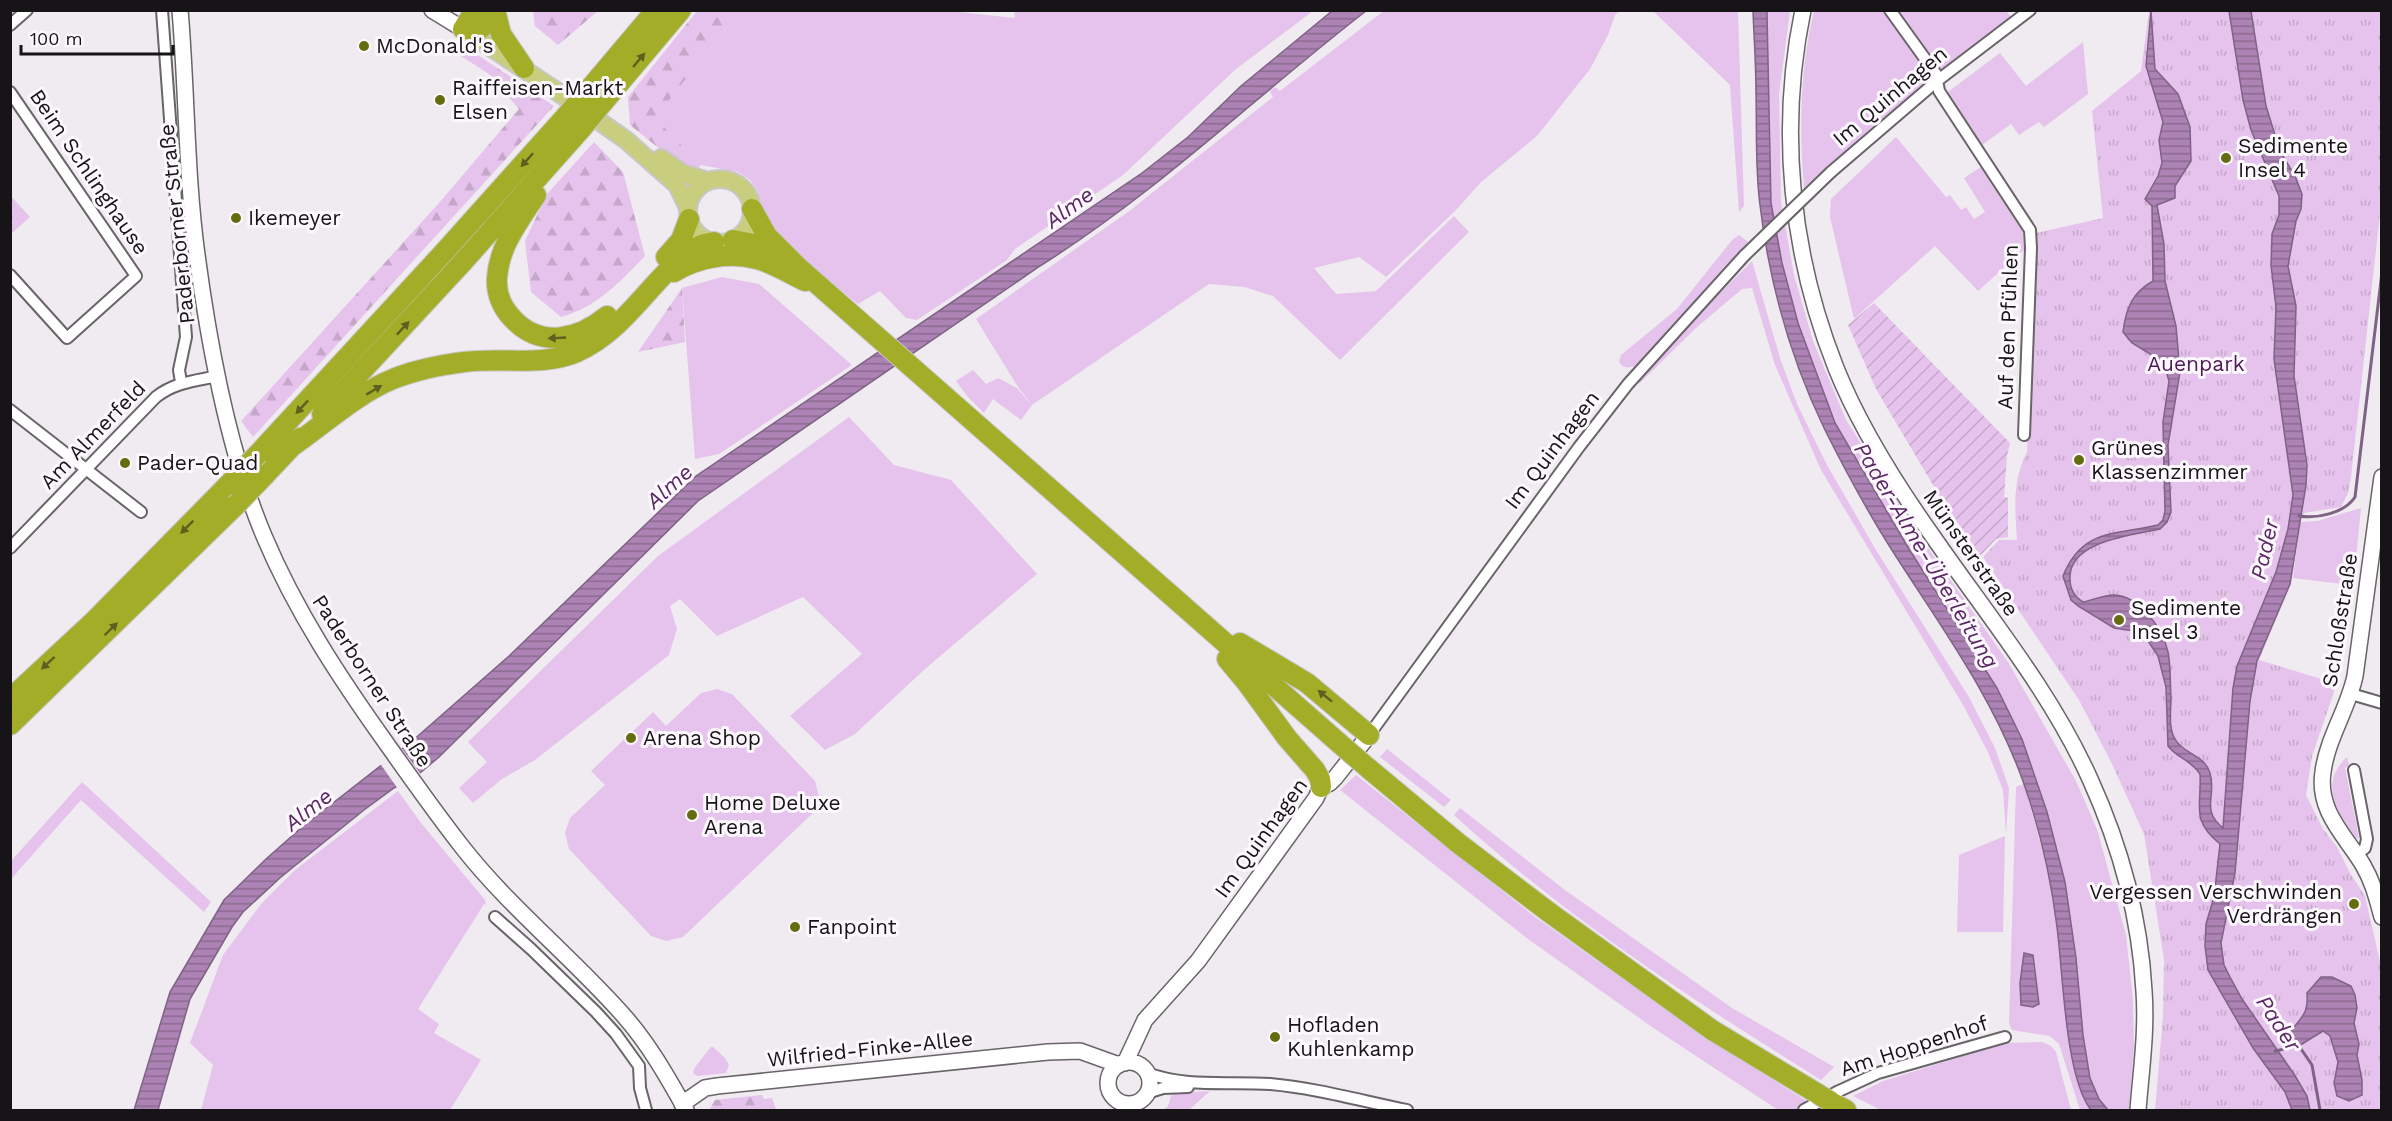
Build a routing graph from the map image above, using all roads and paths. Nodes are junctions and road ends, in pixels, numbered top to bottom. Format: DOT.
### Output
graph roads {
  1 [pos="27,10"];
  2 [pos="162,10"];
  3 [pos="180,10"];
  4 [pos="432,10"];
  5 [pos="475,10"];
  6 [pos="495,10"];
  7 [pos="681,10"];
  8 [pos="1803,10"];
  9 [pos="1890,10"];
  10 [pos="2030,10"];
  11 [pos="652,14"];
  12 [pos="10,25"];
  13 [pos="463,30"];
  14 [pos="524,68"];
  15 [pos="1937,81"];
  16 [pos="10,92"];
  17 [pos="593,99"];
  18 [pos="576,135"];
  19 [pos="626,140"];
  20 [pos="708,181"];
  21 [pos="752,209"];
  22 [pos="688,214"];
  23 [pos="723,242"];
  24 [pos="799,268"];
  25 [pos="10,275"];
  26 [pos="659,281"];
  27 [pos="825,291"];
  28 [pos="218,376"];
  29 [pos="181,382"];
  30 [pos="10,410"];
  31 [pos="2024,435"];
  32 [pos="291,447"];
  33 [pos="86,470"];
  34 [pos="2381,479"];
  35 [pos="141,512"];
  36 [pos="10,548"];
  37 [pos="1180,604"];
  38 [pos="10,699"];
  39 [pos="2367,700"];
  40 [pos="10,725"];
  41 [pos="1369,735"];
  42 [pos="2354,770"];
  43 [pos="1321,787"];
  44 [pos="2356,855"];
  45 [pos="495,917"];
  46 [pos="2382,917"];
  47 [pos="1182,981"];
  48 [pos="2005,1037"];
  49 [pos="1067,1051"];
  50 [pos="1122,1064"];
  51 [pos="1145,1070"];
  52 [pos="1109,1079"];
  53 [pos="1203,1083"];
  54 [pos="1145,1100"];
  55 [pos="1832,1102"];
  56 [pos="1129,1107"];
  57 [pos="682,1108"];
  58 [pos="646,1110"];
  59 [pos="1407,1110"];
  60 [pos="1804,1110"];
  61 [pos="2138,1110"];
  1 -- 12 [label="street"];
  2 -- 29 [label="street, Paderborner Straße"];
  3 -- 28 [label="street, Paderborner Straße"];
  4 -- 13 [label="street"];
  5 -- 13 [label="highway"];
  6 -- 13 [label="highway"];
  6 -- 14 [label="highway"];
  17 -- 7 [label="highway, one-way"];
  8 -- 61 [label="street, Münsterstraße"];
  9 -- 15 [label="street, Auf den Pfühlen"];
  10 -- 15 [label="street, Im Quinhagen"];
  11 -- 17 [label="highway"];
  13 -- 14 [label="main road"];
  14 -- 19 [label="main road"];
  15 -- 31 [label="street, Auf den Pfühlen"];
  15 -- 41 [label="street, Im Quinhagen, bridge"];
  16 -- 25 [label="street, Beim Schlinghause"];
  17 -- 18 [label="highway, bridge"];
  17 -- 38 [label="highway, one-way, bridge"];
  22 -- 18 [label="highway, one-way"];
  32 -- 18 [label="highway, one-way"];
  19 -- 20 [label="main road"];
  19 -- 22 [label="main road"];
  20 -- 21 [label="main road"];
  20 -- 22 [label="main road"];
  21 -- 23 [label="main road"];
  21 -- 24 [label="highway"];
  22 -- 23 [label="main road"];
  23 -- 24 [label="highway"];
  23 -- 26 [label="highway"];
  24 -- 27 [label="highway"];
  26 -- 27 [label="highway"];
  32 -- 26 [label="highway, one-way"];
  27 -- 37 [label="highway"];
  28 -- 29 [label="street, Am Almerfeld"];
  28 -- 57 [label="street, Paderborner Straße"];
  29 -- 33 [label="street, Am Almerfeld"];
  30 -- 33 [label="street"];
  40 -- 32 [label="highway, one-way, bridge"];
  33 -- 35 [label="street"];
  33 -- 36 [label="street, Am Almerfeld"];
  34 -- 39 [label="street, Schloßstraße"];
  41 -- 37 [label="highway, one-way"];
  37 -- 43 [label="highway"];
  37 -- 55 [label="highway, bridge"];
  39 -- 44 [label="street, Schloßstraße"];
  41 -- 43 [label="street, Im Quinhagen"];
  42 -- 44 [label="street"];
  43 -- 47 [label="street, Im Quinhagen"];
  44 -- 46 [label="street, Schloßstraße"];
  45 -- 58 [label="street"];
  47 -- 50 [label="street, Im Quinhagen"];
  47 -- 51 [label="street, Im Quinhagen"];
  48 -- 60 [label="street, Am Hoppenhof"];
  49 -- 50 [label="street, Wilfried-Finke-Allee"];
  49 -- 52 [label="street"];
  49 -- 57 [label="street, Wilfried-Finke-Allee"];
  50 -- 51 [label="street"];
  50 -- 52 [label="street"];
  51 -- 53 [label="street"];
  51 -- 54 [label="street"];
  52 -- 56 [label="street"];
  53 -- 54 [label="street"];
  53 -- 59 [label="street"];
  54 -- 56 [label="street"];
}
